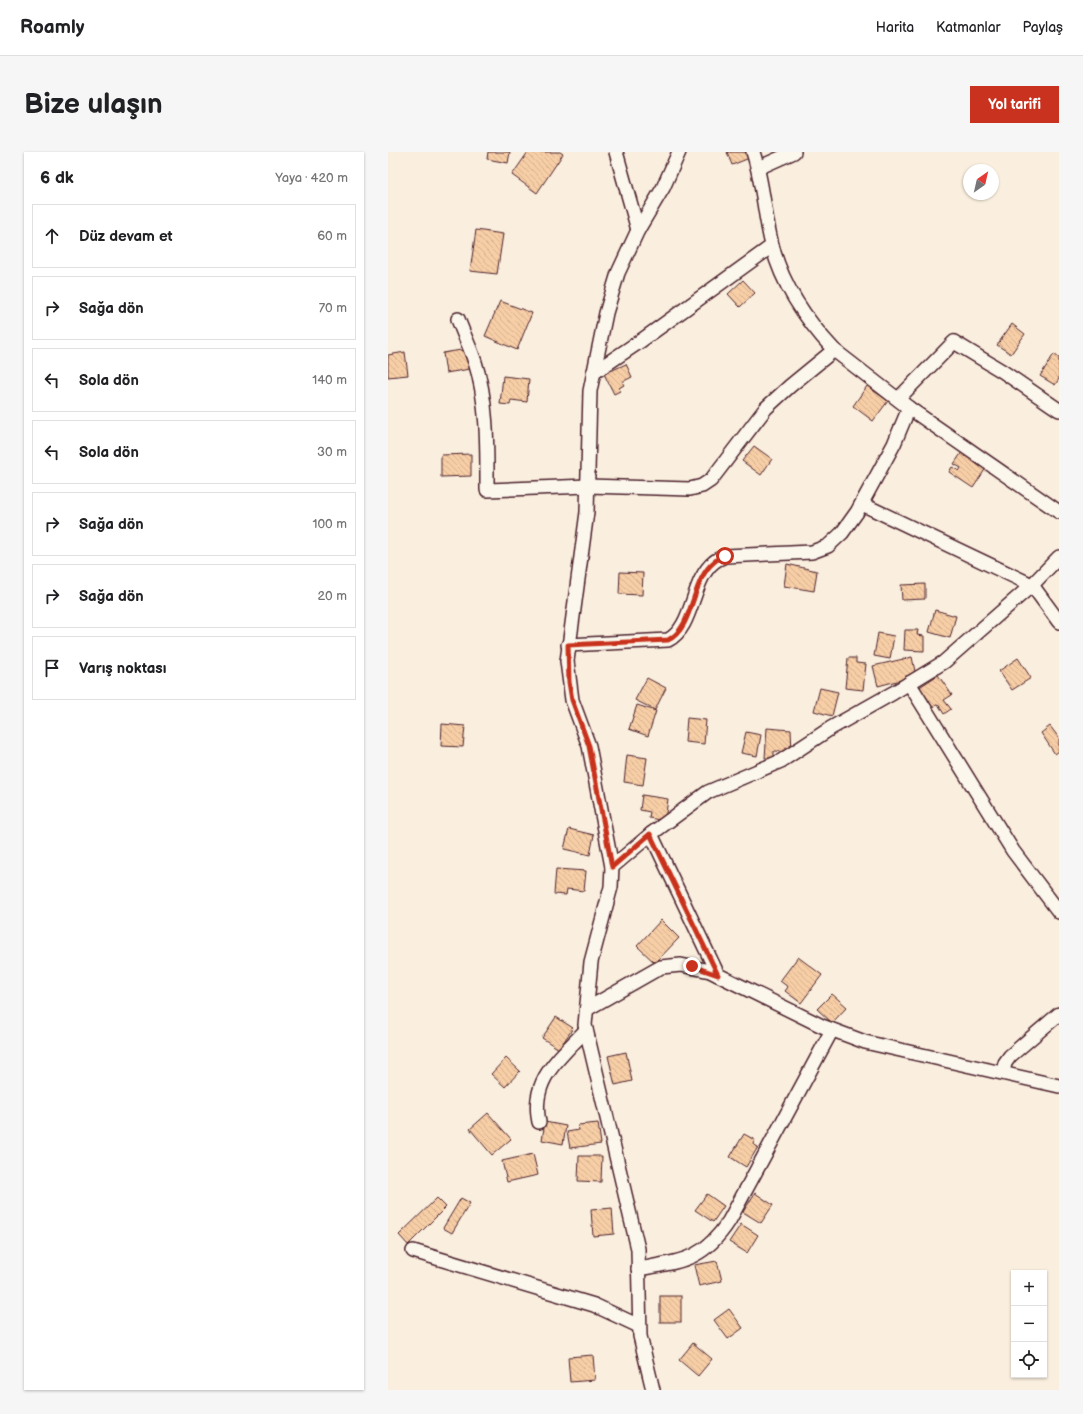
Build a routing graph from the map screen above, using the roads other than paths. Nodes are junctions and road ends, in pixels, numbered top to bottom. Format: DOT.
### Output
graph roads {
  1 [pos="616,152"];
  2 [pos="679,152"];
  3 [pos="753,152"];
  4 [pos="794,152"];
  5 [pos="758,168"];
  6 [pos="638,230"];
  7 [pos="772,246"];
  8 [pos="458,319"];
  9 [pos="834,350"];
  10 [pos="593,373"];
  11 [pos="898,399"];
  12 [pos="909,408"];
  13 [pos="1059,410"];
  14 [pos="588,486"];
  15 [pos="862,504"];
  16 [pos="1059,512"];
  17 [pos="1059,557"];
  18 [pos="1032,586"];
  19 [pos="1059,622"];
  20 [pos="568,645"];
  21 [pos="909,683"];
  22 [pos="650,834"];
  23 [pos="612,867"];
  24 [pos="1059,912"];
  25 [pos="718,975"];
  26 [pos="587,1009"];
  27 [pos="1059,1014"];
  28 [pos="586,1030"];
  29 [pos="832,1030"];
  30 [pos="1002,1072"];
  31 [pos="1059,1086"];
  32 [pos="539,1122"];
  33 [pos="413,1251"];
  34 [pos="638,1269"];
  35 [pos="639,1326"];
  36 [pos="653,1390"];
  1 -- 6 [label="street"];
  2 -- 6 [label="street"];
  3 -- 5 [label="street"];
  4 -- 5 [label="street"];
  5 -- 7 [label="street"];
  6 -- 10 [label="street"];
  7 -- 9 [label="street"];
  7 -- 10 [label="street"];
  8 -- 14 [label="street"];
  9 -- 11 [label="street"];
  9 -- 14 [label="street"];
  10 -- 14 [label="street"];
  11 -- 12 [label="street"];
  11 -- 13 [label="street"];
  12 -- 15 [label="street"];
  12 -- 16 [label="street"];
  14 -- 20 [label="street"];
  15 -- 18 [label="street"];
  15 -- 20 [label="street"];
  17 -- 18 [label="street"];
  18 -- 19 [label="street"];
  18 -- 21 [label="street"];
  20 -- 23 [label="street"];
  21 -- 22 [label="street"];
  21 -- 24 [label="street"];
  22 -- 23 [label="street"];
  22 -- 25 [label="street"];
  23 -- 26 [label="street"];
  25 -- 26 [label="street"];
  25 -- 29 [label="street"];
  26 -- 28 [label="street"];
  27 -- 30 [label="street"];
  28 -- 32 [label="street"];
  28 -- 34 [label="street"];
  29 -- 30 [label="street"];
  29 -- 34 [label="street"];
  30 -- 31 [label="street"];
  33 -- 35 [label="street"];
  34 -- 35 [label="street"];
  35 -- 36 [label="street"];
}
